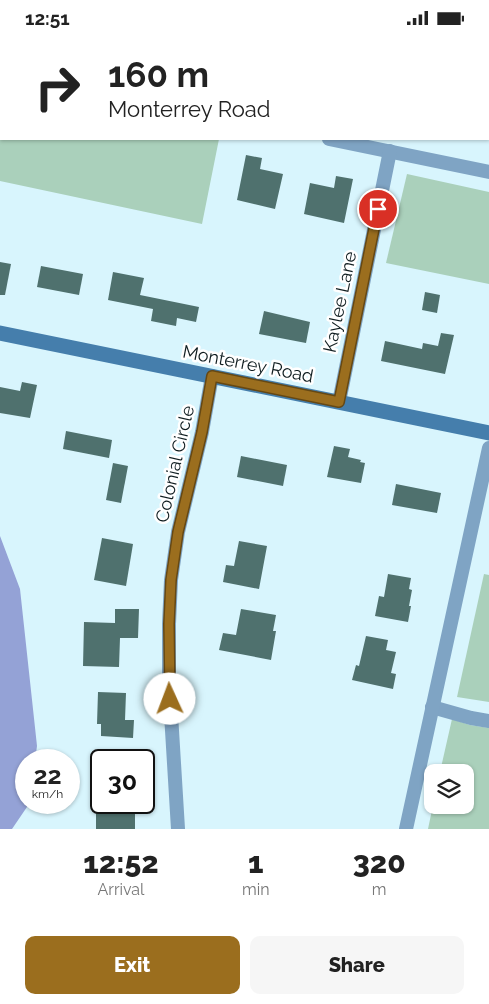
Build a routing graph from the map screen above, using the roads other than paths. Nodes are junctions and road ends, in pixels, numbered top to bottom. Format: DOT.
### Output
graph roads {
  1 [pos="334,140"];
  2 [pos="390,151"];
  3 [pos="489,172"];
  4 [pos="0,333"];
  5 [pos="212,376"];
  6 [pos="339,402"];
  7 [pos="489,433"];
  8 [pos="489,448"];
  9 [pos="432,707"];
  10 [pos="489,721"];
  11 [pos="178,829"];
  12 [pos="406,829"];
  1 -- 2 [label="street"];
  2 -- 3 [label="street"];
  2 -- 6 [label="street, Kaylee Lane"];
  4 -- 5 [label="street, Monterrey Road"];
  5 -- 6 [label="street, Monterrey Road"];
  5 -- 11 [label="street, Colonial Circle"];
  6 -- 7 [label="street, Monterrey Road"];
  8 -- 9 [label="street"];
  9 -- 10 [label="street"];
  9 -- 12 [label="street"];
}
